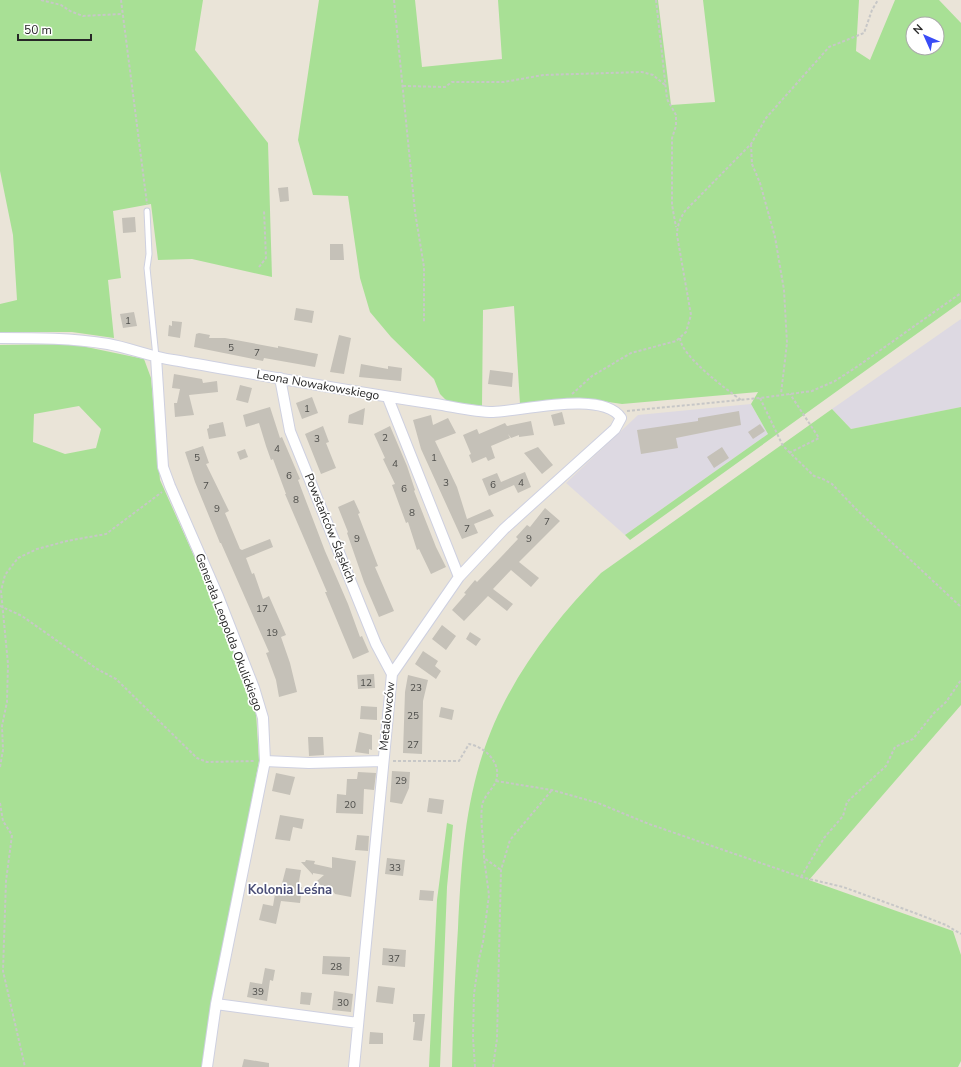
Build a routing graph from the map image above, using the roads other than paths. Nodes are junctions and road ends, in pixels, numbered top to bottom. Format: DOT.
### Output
graph roads {
  1 [pos="147,211"];
  2 [pos="0,338"];
  3 [pos="156,357"];
  4 [pos="280,378"];
  5 [pos="388,398"];
  6 [pos="615,429"];
  7 [pos="459,576"];
  8 [pos="392,674"];
  9 [pos="265,761"];
  10 [pos="382,762"];
  11 [pos="216,1004"];
  12 [pos="358,1023"];
  13 [pos="207,1067"];
  14 [pos="354,1067"];
  1 -- 3 [label="lane"];
  2 -- 3 [label="street, Leona Nowakowskiego"];
  3 -- 4 [label="street, Leona Nowakowskiego"];
  3 -- 9 [label="street, Generała Leopolda Okulickiego"];
  4 -- 5 [label="street, Leona Nowakowskiego"];
  4 -- 8 [label="street, Powstańców Śląskich"];
  5 -- 6 [label="street, Leona Nowakowskiego"];
  5 -- 7 [label="street"];
  6 -- 7 [label="street, Metalowców"];
  7 -- 8 [label="street, Metalowców"];
  8 -- 10 [label="street, Metalowców"];
  9 -- 10 [label="street"];
  9 -- 11 [label="street, Generała Leopolda Okulickiego"];
  10 -- 12 [label="street, Metalowców"];
  11 -- 12 [label="street"];
  11 -- 13 [label="street, Generała Leopolda Okulickiego"];
  12 -- 14 [label="street, Metalowców"];
}
